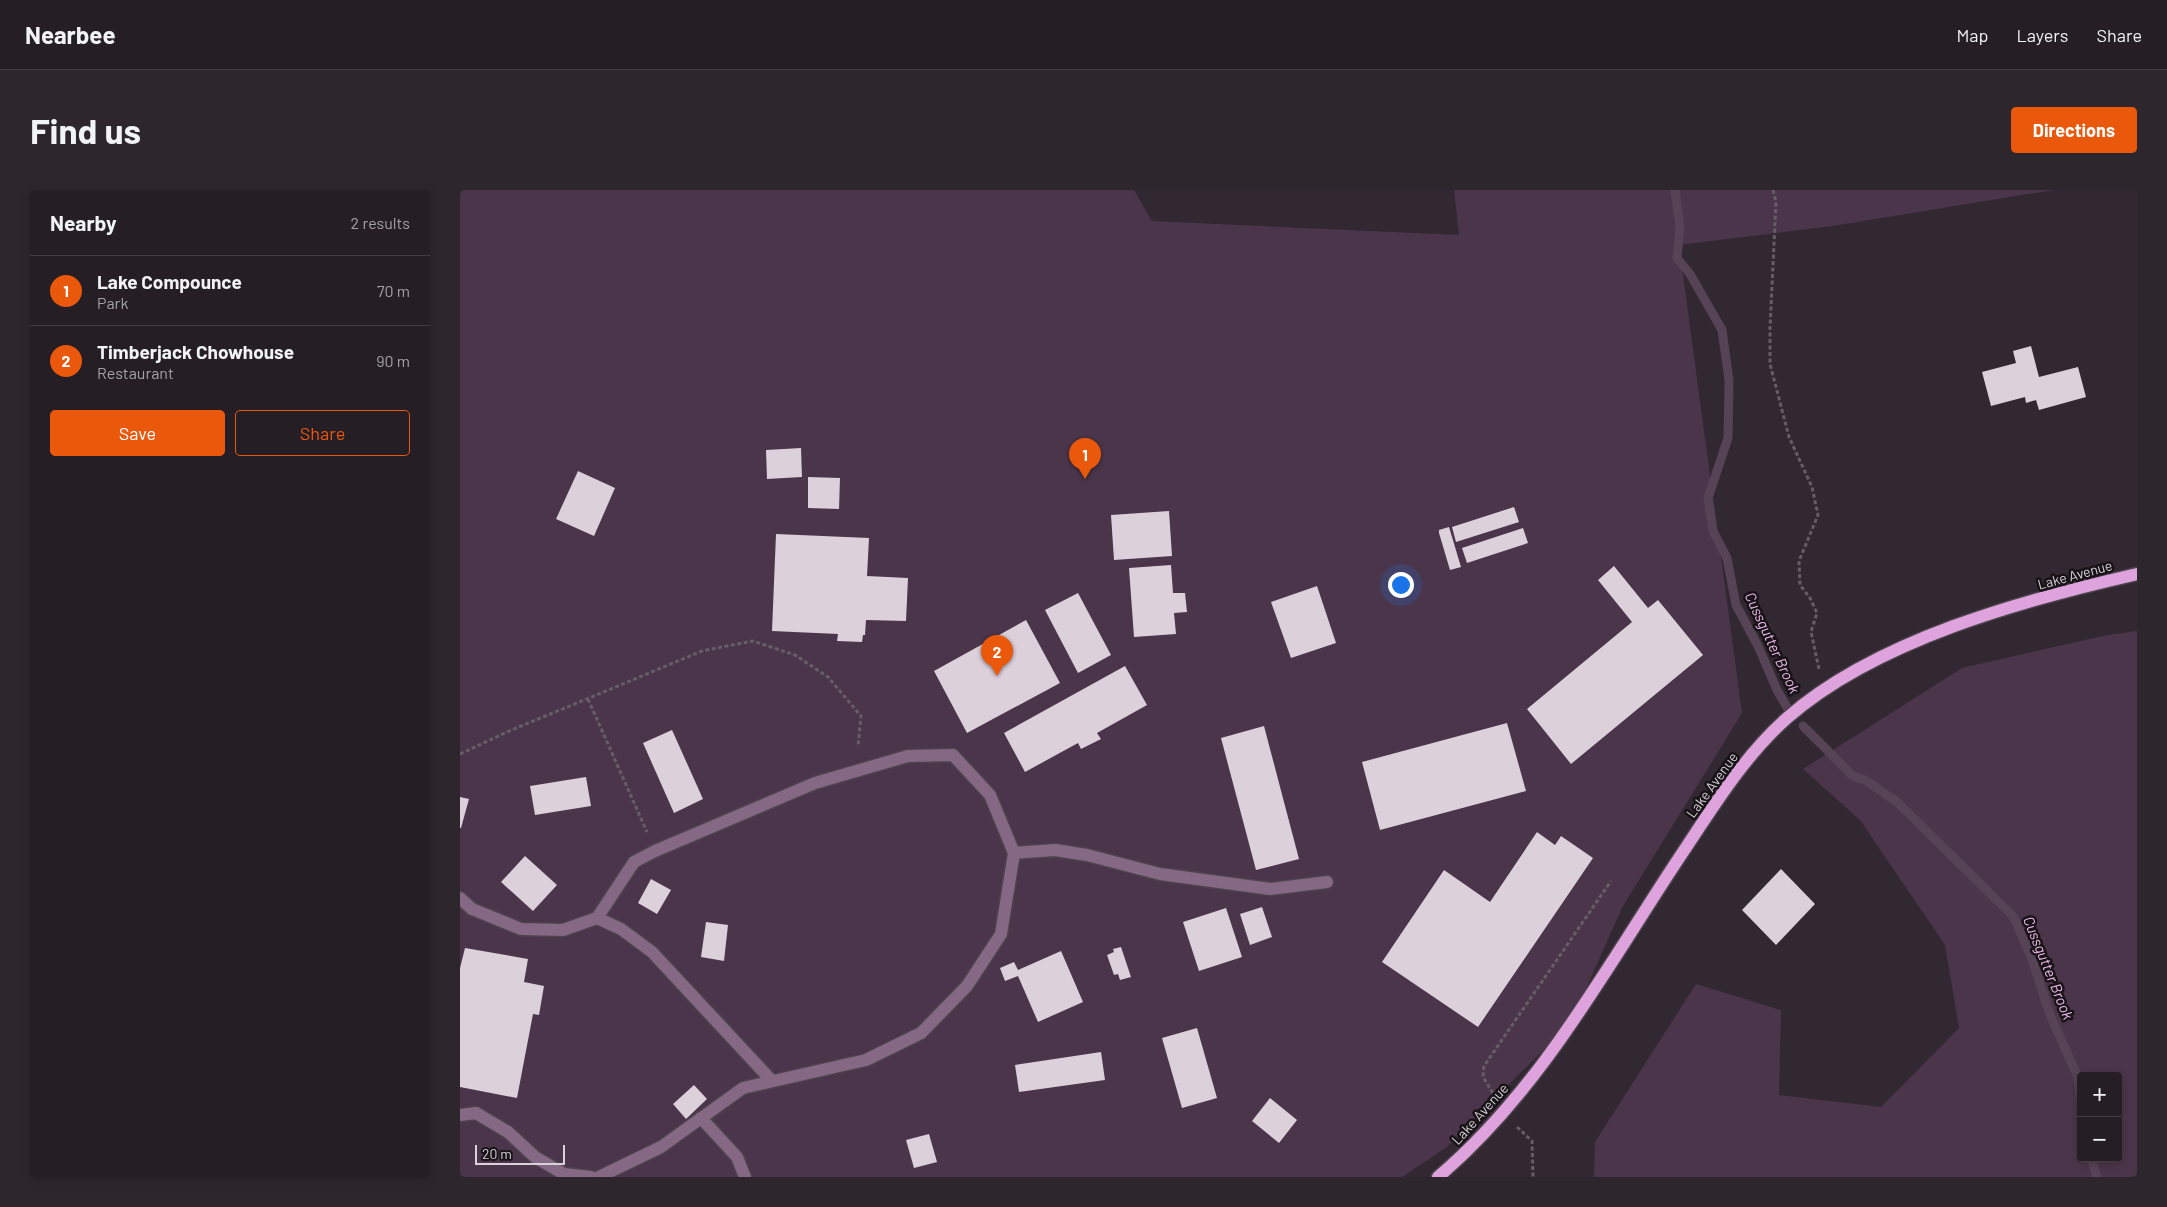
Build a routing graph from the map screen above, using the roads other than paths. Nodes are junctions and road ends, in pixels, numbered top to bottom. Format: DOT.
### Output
graph roads {
  1 [pos="2137,574"];
  2 [pos="1014,853"];
  3 [pos="1327,882"];
  4 [pos="460,898"];
  5 [pos="597,918"];
  6 [pos="772,1081"];
  7 [pos="460,1115"];
  8 [pos="701,1118"];
  9 [pos="591,1177"];
  10 [pos="599,1177"];
  11 [pos="745,1177"];
  12 [pos="1438,1177"];
  1 -- 12 [label="main road, Lake Avenue"];
  2 -- 3 [label="street"];
  2 -- 5 [label="street"];
  2 -- 6 [label="street"];
  4 -- 5 [label="street"];
  5 -- 6 [label="street"];
  6 -- 8 [label="street"];
  7 -- 9 [label="street"];
  8 -- 10 [label="street"];
  8 -- 11 [label="street"];
}
